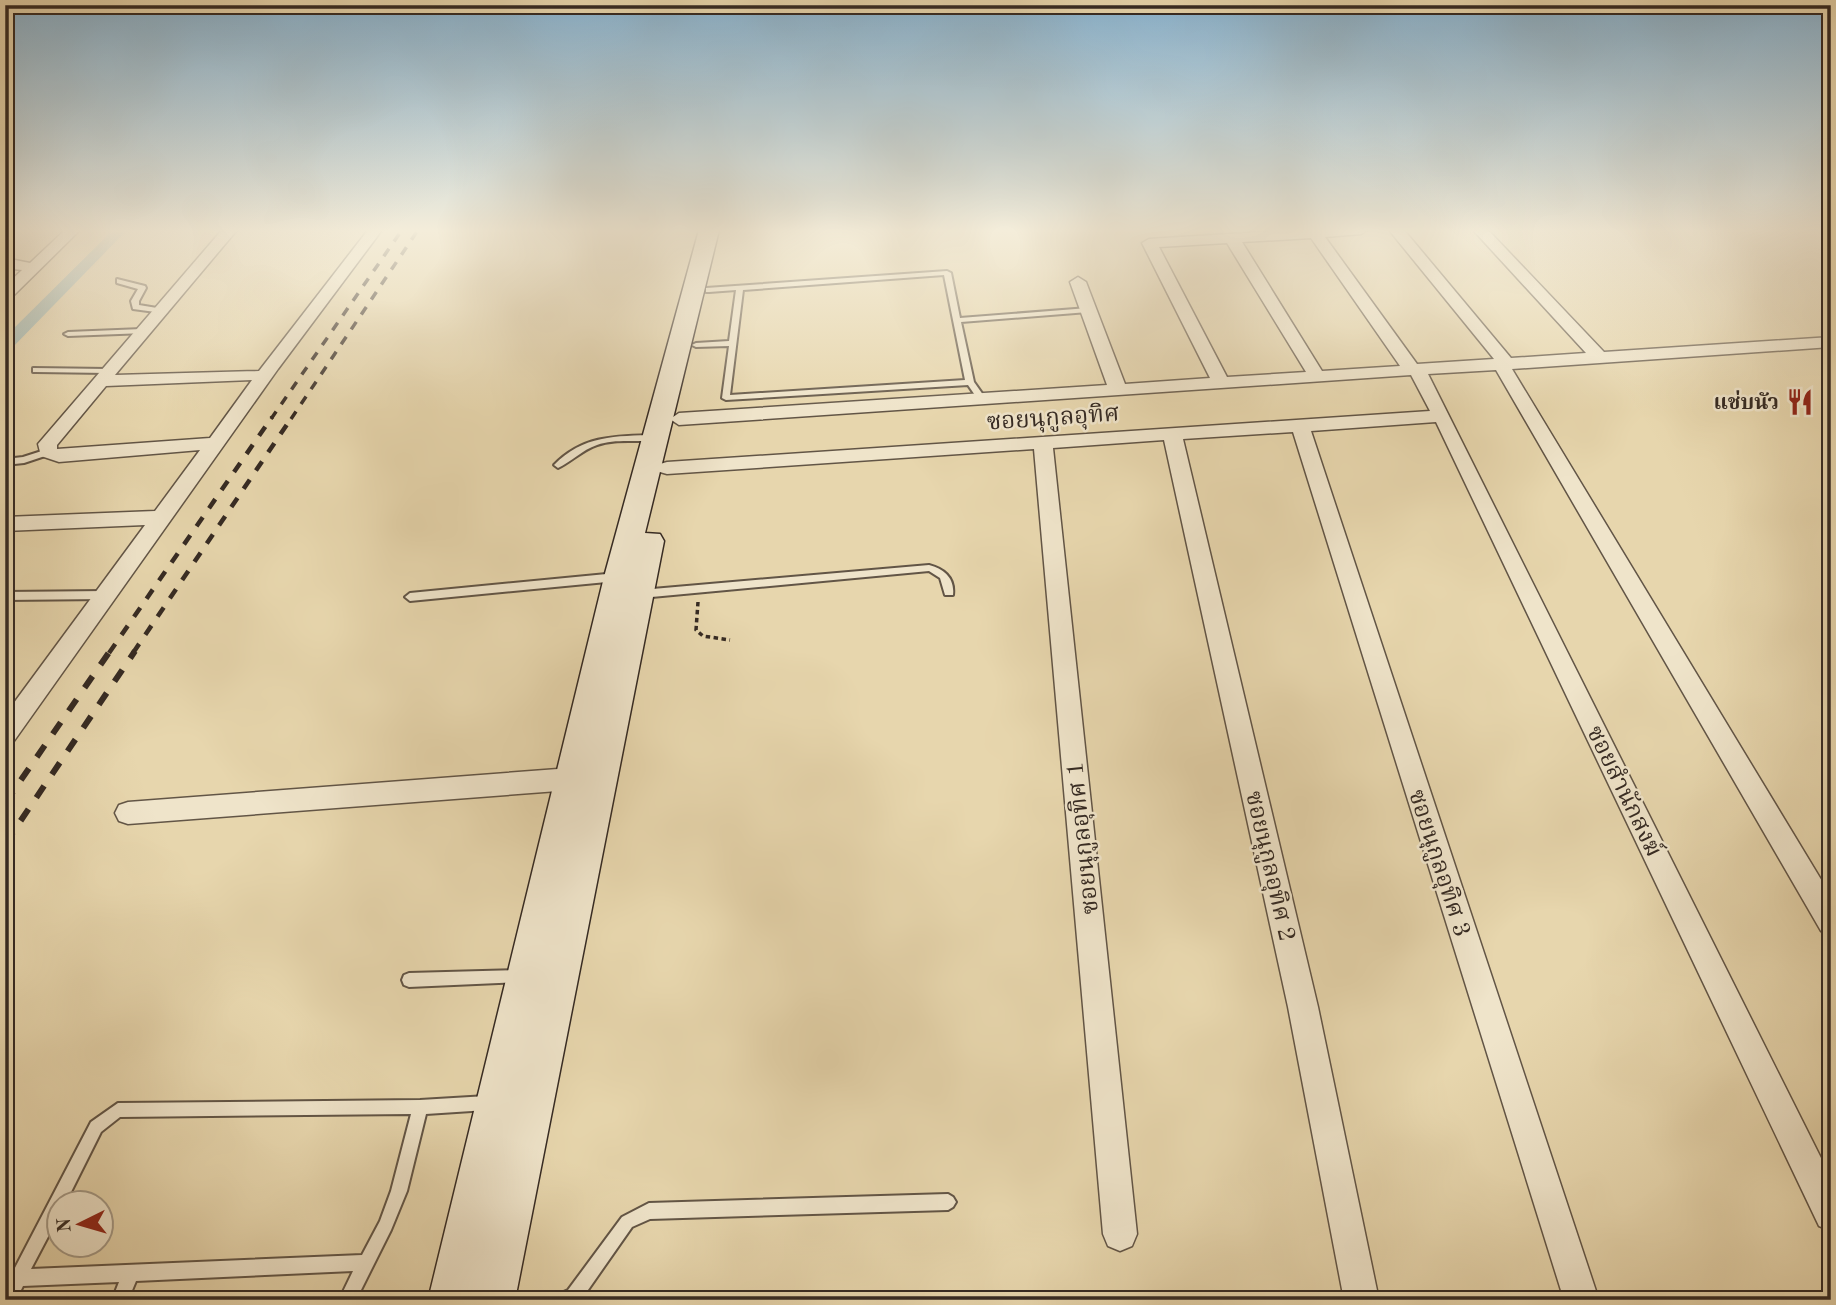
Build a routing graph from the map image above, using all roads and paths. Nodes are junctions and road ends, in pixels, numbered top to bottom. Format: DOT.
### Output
graph roads {
  1 [pos="141,291"];
  2 [pos="177,291"];
  3 [pos="329,291"];
  4 [pos="696,291"];
  5 [pos="723,291"];
  6 [pos="724,291"];
  7 [pos="952,291"];
  8 [pos="1081,291"];
  9 [pos="1174,291"];
  10 [pos="1265,291"];
  11 [pos="1357,291"];
  12 [pos="1445,291"];
  13 [pos="1537,291"];
  14 [pos="1088,310"];
  15 [pos="160,311"];
  16 [pos="959,320"];
  17 [pos="142,331"];
  18 [pos="68,334"];
  19 [pos="1831,342"];
  20 [pos="733,343"];
  21 [pos="696,345"];
  22 [pos="1600,358"];
  23 [pos="1504,364"];
  24 [pos="36,370"];
  25 [pos="1414,370"];
  26 [pos="104,376"];
  27 [pos="1317,376"];
  28 [pos="263,377"];
  29 [pos="970,382"];
  30 [pos="1221,383"];
  31 [pos="1118,390"];
  32 [pos="982,399"];
  33 [pos="792,403"];
  34 [pos="1442,416"];
  35 [pos="1300,425"];
  36 [pos="1172,434"];
  37 [pos="665,436"];
  38 [pos="1043,442"];
  39 [pos="216,443"];
  40 [pos="48,452"];
  41 [pos="5,463"];
  42 [pos="558,465"];
  43 [pos="161,518"];
  44 [pos="5,524"];
  45 [pos="629,586"];
  46 [pos="699,589"];
  47 [pos="949,592"];
  48 [pos="106,595"];
  49 [pos="5,596"];
  50 [pos="410,597"];
  51 [pos="730,640"];
  52 [pos="9,722"];
  53 [pos="571,779"];
  54 [pos="128,813"];
  55 [pos="1831,922"];
  56 [pos="527,976"];
  57 [pos="409,981"];
  58 [pos="512,1089"];
  59 [pos="420,1107"];
  60 [pos="948,1202"];
  61 [pos="1831,1214"];
  62 [pos="1120,1234"];
  63 [pos="365,1263"];
  64 [pos="131,1273"];
  65 [pos="18,1278"];
  66 [pos="7,1300"];
  67 [pos="120,1300"];
  68 [pos="347,1300"];
  69 [pos="452,1300"];
  70 [pos="491,1300"];
  71 [pos="565,1300"];
  72 [pos="1362,1300"];
  73 [pos="1582,1300"];
  1 -- 15 [label="lane"];
  2 -- 15 [label="street"];
  3 -- 28 [label="street"];
  4 -- 37 [label="main road"];
  5 -- 21 [label="main road"];
  6 -- 20 [label="lane"];
  7 -- 16 [label="lane"];
  8 -- 14 [label="street"];
  9 -- 30 [label="street"];
  10 -- 27 [label="street"];
  11 -- 25 [label="street"];
  12 -- 23 [label="street"];
  13 -- 22 [label="street"];
  14 -- 16 [label="lane"];
  14 -- 31 [label="street"];
  15 -- 17 [label="street"];
  16 -- 29 [label="lane"];
  17 -- 18 [label="lane"];
  17 -- 26 [label="street"];
  19 -- 22 [label="street"];
  20 -- 21 [label="lane"];
  20 -- 33 [label="lane"];
  21 -- 37 [label="main road"];
  22 -- 23 [label="street"];
  23 -- 25 [label="street"];
  23 -- 55 [label="street"];
  24 -- 26 [label="lane"];
  25 -- 27 [label="street"];
  25 -- 34 [label="street, ซอยสำนักสงฆ์"];
  26 -- 28 [label="street"];
  26 -- 40 [label="street"];
  27 -- 30 [label="street"];
  28 -- 39 [label="street"];
  29 -- 32 [label="lane"];
  29 -- 33 [label="lane"];
  30 -- 31 [label="street"];
  31 -- 32 [label="street"];
  32 -- 33 [label="street"];
  33 -- 37 [label="street"];
  34 -- 35 [label="street, ซอยนุกูลอุทิศ"];
  34 -- 61 [label="street, ซอยสำนักสงฆ์"];
  35 -- 36 [label="street, ซอยนุกูลอุทิศ"];
  35 -- 73 [label="street, ซอยนุกูลอุทิศ 3"];
  36 -- 38 [label="street, ซอยนุกูลอุทิศ"];
  36 -- 72 [label="street, ซอยนุกูลอุทิศ 2"];
  37 -- 38 [label="street, ซอยนุกูลอุทิศ"];
  37 -- 42 [label="lane"];
  37 -- 45 [label="main road"];
  38 -- 62 [label="street, ซอยนุกูลอุทิศ 1"];
  39 -- 40 [label="street"];
  39 -- 43 [label="street"];
  40 -- 41 [label="lane"];
  43 -- 44 [label="street"];
  43 -- 48 [label="street"];
  45 -- 46 [label="lane"];
  45 -- 50 [label="lane"];
  45 -- 53 [label="main road"];
  45 -- 58 [label="main road"];
  46 -- 47 [label="lane"];
  46 -- 51 [label="path"];
  48 -- 49 [label="lane"];
  48 -- 52 [label="street"];
  53 -- 54 [label="street"];
  53 -- 56 [label="main road"];
  56 -- 57 [label="lane"];
  56 -- 58 [label="main road"];
  58 -- 59 [label="lane"];
  58 -- 69 [label="main road"];
  58 -- 70 [label="main road"];
  59 -- 63 [label="lane"];
  59 -- 65 [label="lane"];
  60 -- 71 [label="lane"];
  63 -- 64 [label="lane"];
  63 -- 68 [label="lane"];
  64 -- 65 [label="lane"];
  64 -- 67 [label="lane"];
  65 -- 66 [label="lane"];
}
